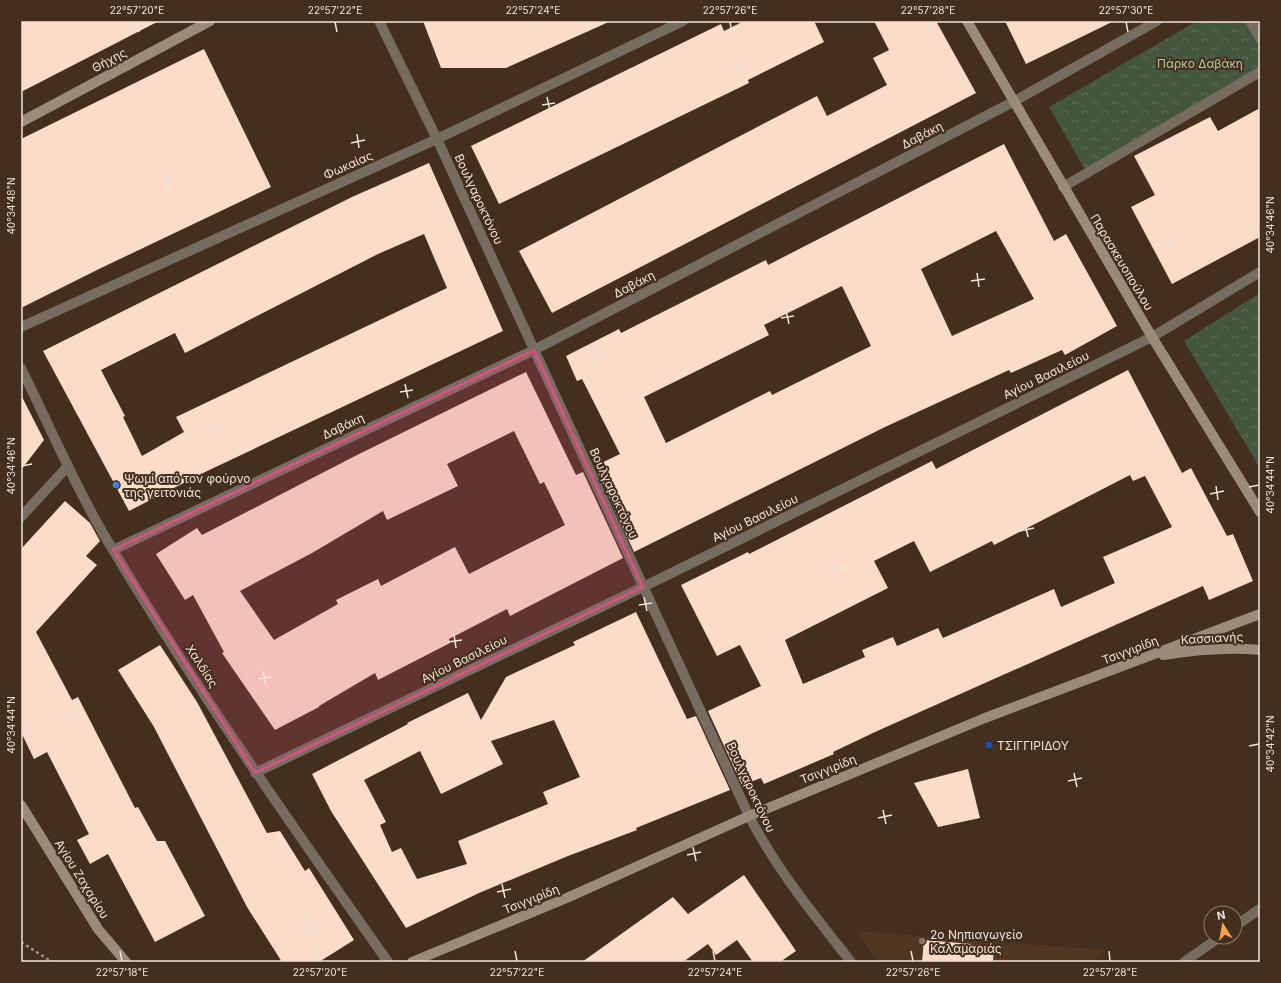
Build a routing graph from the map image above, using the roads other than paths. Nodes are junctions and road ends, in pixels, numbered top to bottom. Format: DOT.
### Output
graph roads {
  1 [pos="210,21"];
  2 [pos="379,21"];
  3 [pos="683,21"];
  4 [pos="967,21"];
  5 [pos="1157,21"];
  6 [pos="1250,21"];
  7 [pos="1260,38"];
  8 [pos="1260,72"];
  9 [pos="1013,102"];
  10 [pos="21,122"];
  11 [pos="437,139"];
  12 [pos="1063,187"];
  13 [pos="1260,272"];
  14 [pos="21,326"];
  15 [pos="1152,337"];
  16 [pos="534,350"];
  17 [pos="21,368"];
  18 [pos="68,466"];
  19 [pos="1260,512"];
  20 [pos="21,517"];
  21 [pos="112,550"];
  22 [pos="643,588"];
  23 [pos="1260,614"];
  24 [pos="1260,650"];
  25 [pos="1141,659"];
  26 [pos="255,773"];
  27 [pos="21,805"];
  28 [pos="749,816"];
  29 [pos="1260,908"];
  30 [pos="1243,920"];
  31 [pos="1208,945"];
  32 [pos="126,962"];
  33 [pos="388,962"];
  34 [pos="412,962"];
  35 [pos="850,962"];
  36 [pos="1184,962"];
  1 -- 10 [label="main road, Θήχης"];
  2 -- 11 [label="street, Βουλγαροκτόνου"];
  3 -- 11 [label="street, Φωκαίας"];
  4 -- 9 [label="main road, Παρασκευοπούλου"];
  5 -- 9 [label="street, Δαβάκη"];
  6 -- 7 [label="street"];
  8 -- 12 [label="street"];
  9 -- 12 [label="main road, Παρασκευοπούλου"];
  9 -- 16 [label="street, Δαβάκη"];
  11 -- 14 [label="street, Φωκαίας"];
  11 -- 16 [label="street, Βουλγαροκτόνου"];
  12 -- 15 [label="main road, Παρασκευοπούλου"];
  13 -- 15 [label="street, Αγίου Βασιλείου"];
  15 -- 19 [label="main road, Παρασκευοπούλου"];
  15 -- 22 [label="street, Αγίου Βασιλείου"];
  16 -- 21 [label="street, Δαβάκη"];
  16 -- 22 [label="street, Βουλγαροκτόνου"];
  17 -- 18 [label="street, Χαλδίας"];
  18 -- 20 [label="street"];
  18 -- 21 [label="street, Χαλδίας"];
  21 -- 26 [label="street, Χαλδίας"];
  22 -- 26 [label="street, Αγίου Βασιλείου"];
  22 -- 28 [label="street, Βουλγαροκτόνου"];
  23 -- 25 [label="main road, Τσιγγιρίδη"];
  24 -- 25 [label="main road, Κασσιανής"];
  25 -- 28 [label="main road, Τσιγγιρίδη"];
  26 -- 33 [label="street, Χαλδίας"];
  27 -- 32 [label="main road, Αγίου Ζαχαρίου"];
  28 -- 34 [label="main road, Τσιγγιρίδη"];
  28 -- 35 [label="street, Βουλγαροκτόνου"];
  29 -- 30 [label="street"];
  31 -- 36 [label="street"];
}
